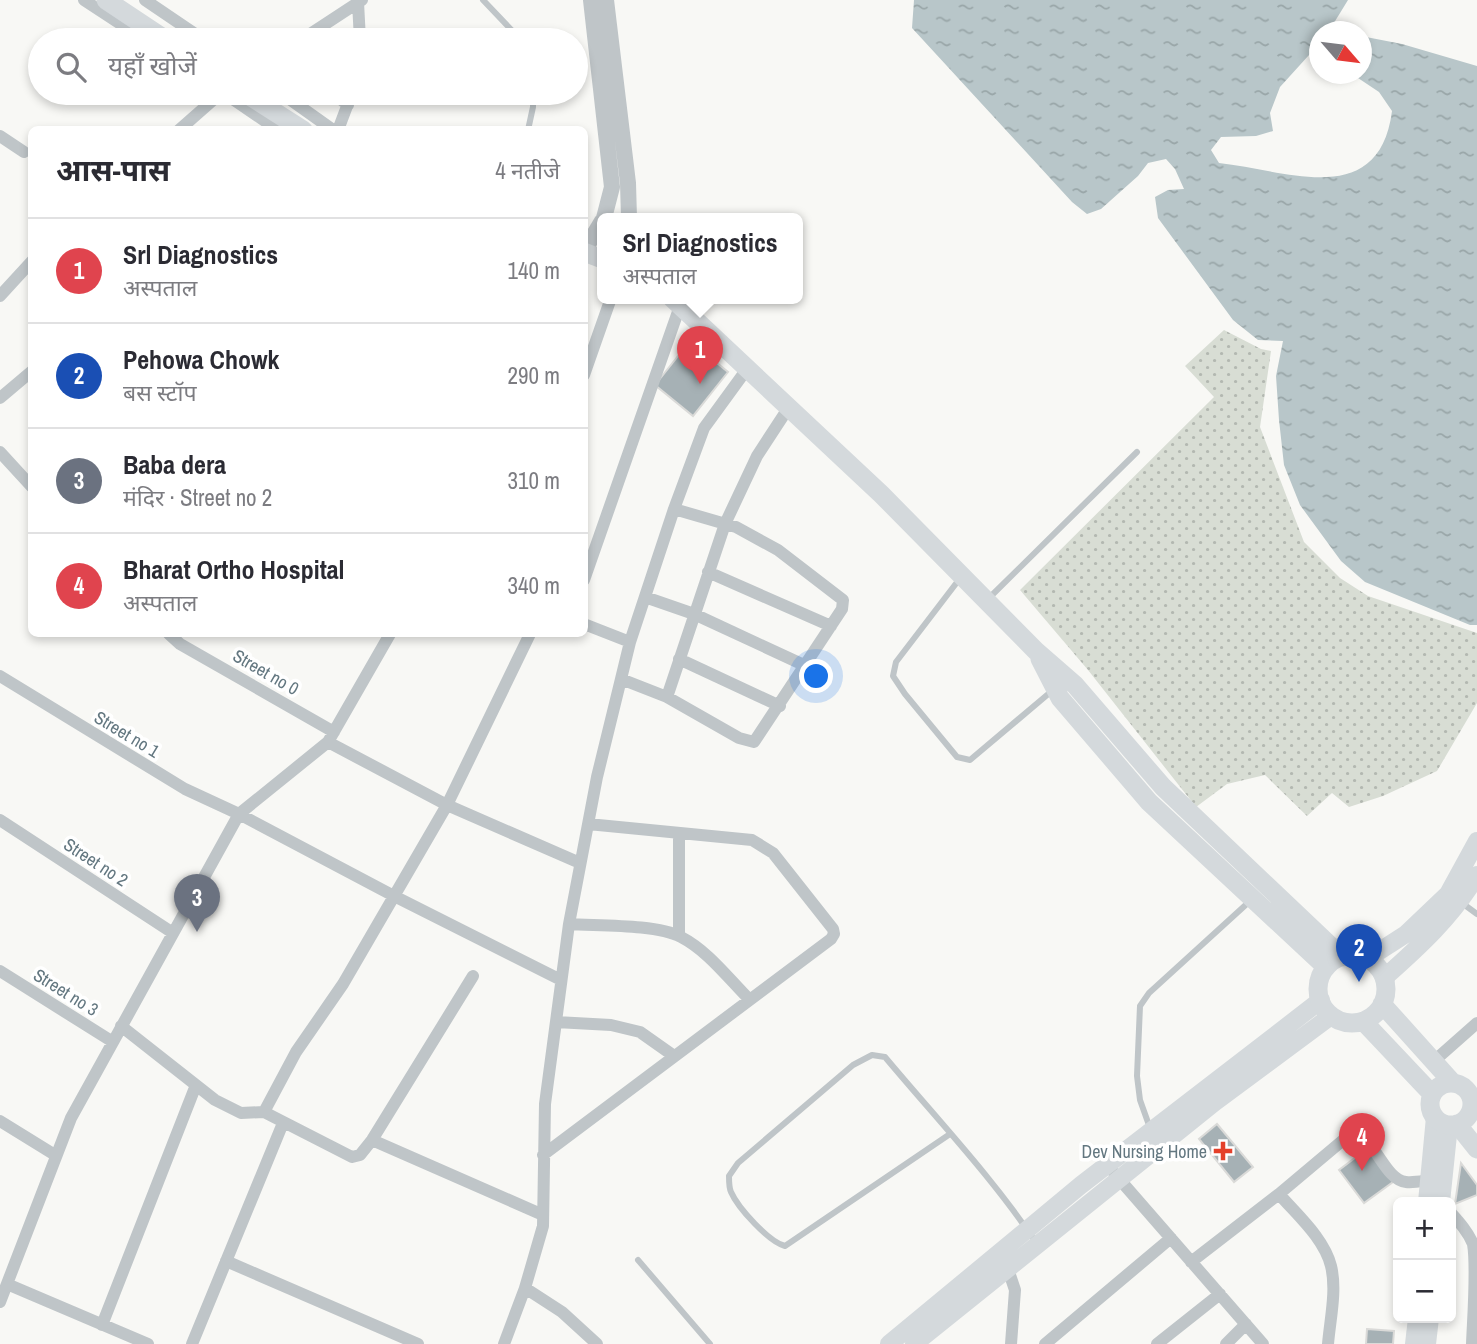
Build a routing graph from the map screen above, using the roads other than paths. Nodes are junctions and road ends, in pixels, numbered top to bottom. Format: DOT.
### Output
graph roads {
  1 [pos="84,0"];
  2 [pos="106,0"];
  3 [pos="145,0"];
  4 [pos="483,0"];
  5 [pos="591,0"];
  6 [pos="606,0"];
  7 [pos="360,1"];
  8 [pos="127,28"];
  9 [pos="148,28"];
  10 [pos="186,28"];
  11 [pos="319,28"];
  12 [pos="360,28"];
  13 [pos="510,28"];
  14 [pos="209,105"];
  15 [pos="241,105"];
  16 [pos="264,105"];
  17 [pos="299,105"];
  18 [pos="347,105"];
  19 [pos="533,105"];
  20 [pos="184,126"];
  21 [pos="272,126"];
  22 [pos="297,126"];
  23 [pos="329,126"];
  24 [pos="337,126"];
  25 [pos="529,126"];
  26 [pos="0,136"];
  27 [pos="24,152"];
  28 [pos="605,213"];
  29 [pos="629,213"];
  30 [pos="597,230"];
  31 [pos="588,245"];
  32 [pos="28,265"];
  33 [pos="0,296"];
  34 [pos="609,304"];
  35 [pos="675,304"];
  36 [pos="678,304"];
  37 [pos="588,364"];
  38 [pos="747,369"];
  39 [pos="28,374"];
  40 [pos="0,398"];
  41 [pos="789,407"];
  42 [pos="0,452"];
  43 [pos="1137,452"];
  44 [pos="28,483"];
  45 [pos="674,509"];
  46 [pos="725,524"];
  47 [pos="588,568"];
  48 [pos="708,572"];
  49 [pos="962,576"];
  50 [pos="645,597"];
  51 [pos="986,600"];
  52 [pos="694,614"];
  53 [pos="588,626"];
  54 [pos="831,626"];
  55 [pos="172,637"];
  56 [pos="388,637"];
  57 [pos="529,637"];
  58 [pos="630,642"];
  59 [pos="1036,651"];
  60 [pos="679,659"];
  61 [pos="806,666"];
  62 [pos="0,676"];
  63 [pos="621,679"];
  64 [pos="1055,689"];
  65 [pos="667,697"];
  66 [pos="780,706"];
  67 [pos="331,737"];
  68 [pos="447,805"];
  69 [pos="239,814"];
  70 [pos="1196,818"];
  71 [pos="0,820"];
  72 [pos="588,824"];
  73 [pos="679,833"];
  74 [pos="1182,833"];
  75 [pos="1477,841"];
  76 [pos="580,863"];
  77 [pos="1477,875"];
  78 [pos="1260,892"];
  79 [pos="394,896"];
  80 [pos="1454,898"];
  81 [pos="1477,914"];
  82 [pos="569,924"];
  83 [pos="173,933"];
  84 [pos="679,936"];
  85 [pos="1367,959"];
  86 [pos="1334,962"];
  87 [pos="0,971"];
  88 [pos="472,976"];
  89 [pos="1384,978"];
  90 [pos="561,980"];
  91 [pos="749,999"];
  92 [pos="1382,1004"];
  93 [pos="1326,1008"];
  94 [pos="556,1021"];
  95 [pos="1363,1021"];
  96 [pos="1477,1023"];
  97 [pos="121,1026"];
  98 [pos="113,1042"];
  99 [pos="674,1056"];
  100 [pos="1434,1061"];
  101 [pos="1453,1083"];
  102 [pos="196,1085"];
  103 [pos="1432,1094"];
  104 [pos="1475,1108"];
  105 [pos="264,1112"];
  106 [pos="0,1121"];
  107 [pos="1447,1122"];
  108 [pos="283,1123"];
  109 [pos="1151,1131"];
  110 [pos="950,1134"];
  111 [pos="372,1140"];
  112 [pos="1477,1149"];
  113 [pos="543,1154"];
  114 [pos="55,1155"];
  115 [pos="1107,1165"];
  116 [pos="1119,1179"];
  117 [pos="1429,1180"];
  118 [pos="1279,1194"];
  119 [pos="1427,1197"];
  120 [pos="1441,1197"];
  121 [pos="542,1215"];
  122 [pos="1456,1219"];
  123 [pos="1027,1229"];
  124 [pos="1171,1238"];
  125 [pos="1038,1245"];
  126 [pos="226,1261"];
  127 [pos="638,1261"];
  128 [pos="1191,1262"];
  129 [pos="1008,1269"];
  130 [pos="5,1276"];
  131 [pos="525,1288"];
  132 [pos="1220,1294"];
  133 [pos="0,1302"];
  134 [pos="1475,1309"];
  135 [pos="1416,1323"];
  136 [pos="1429,1323"];
  137 [pos="1246,1324"];
  138 [pos="102,1325"];
  139 [pos="148,1344"];
  140 [pos="192,1344"];
  141 [pos="418,1344"];
  142 [pos="504,1344"];
  143 [pos="597,1344"];
  144 [pos="710,1344"];
  145 [pos="889,1344"];
  146 [pos="914,1344"];
  147 [pos="1011,1344"];
  148 [pos="1045,1344"];
  149 [pos="1157,1344"];
  150 [pos="1226,1344"];
  151 [pos="1263,1344"];
  152 [pos="1328,1344"];
  153 [pos="1414,1344"];
  154 [pos="1427,1344"];
  155 [pos="1472,1344"];
  1 -- 8 [label="street"];
  2 -- 9 [label="main road"];
  3 -- 10 [label="street"];
  4 -- 13 [label="lane"];
  5 -- 28 [label="street"];
  6 -- 29 [label="street"];
  7 -- 11 [label="street"];
  7 -- 12 [label="street"];
  14 -- 20 [label="street"];
  15 -- 21 [label="street"];
  16 -- 22 [label="main road"];
  17 -- 23 [label="street"];
  18 -- 24 [label="street"];
  19 -- 25 [label="lane"];
  26 -- 27 [label="street"];
  30 -- 31 [label="street"];
  32 -- 33 [label="street"];
  34 -- 37 [label="street"];
  35 -- 47 [label="street"];
  36 -- 38 [label="main road"];
  38 -- 41 [label="main road"];
  38 -- 45 [label="street"];
  39 -- 40 [label="street"];
  41 -- 46 [label="street"];
  41 -- 49 [label="main road"];
  42 -- 44 [label="street"];
  43 -- 51 [label="lane"];
  45 -- 46 [label="street"];
  45 -- 50 [label="street"];
  46 -- 48 [label="street"];
  46 -- 54 [label="street"];
  48 -- 52 [label="street"];
  48 -- 54 [label="street"];
  49 -- 51 [label="main road"];
  49 -- 64 [label="lane"];
  50 -- 52 [label="street"];
  50 -- 58 [label="street"];
  51 -- 59 [label="main road"];
  52 -- 60 [label="street"];
  52 -- 61 [label="street"];
  53 -- 58 [label="street"];
  54 -- 61 [label="street"];
  55 -- 67 [label="street, Street no 0"];
  56 -- 67 [label="street"];
  57 -- 68 [label="street"];
  58 -- 63 [label="street"];
  59 -- 64 [label="main road"];
  59 -- 70 [label="main road"];
  60 -- 65 [label="street"];
  60 -- 66 [label="street"];
  61 -- 66 [label="street"];
  62 -- 69 [label="street, Street no 1"];
  63 -- 65 [label="street"];
  63 -- 72 [label="street"];
  64 -- 74 [label="main road"];
  65 -- 66 [label="street"];
  67 -- 68 [label="street, Street no 0"];
  67 -- 69 [label="street"];
  68 -- 76 [label="street, Street no 0"];
  68 -- 79 [label="street"];
  69 -- 79 [label="street, Street no 1"];
  69 -- 83 [label="street"];
  70 -- 74 [label="main road"];
  70 -- 78 [label="main road"];
  71 -- 83 [label="street, Street no 2"];
  72 -- 73 [label="street"];
  72 -- 76 [label="street"];
  73 -- 84 [label="street"];
  73 -- 91 [label="street"];
  74 -- 78 [label="main road"];
  75 -- 80 [label="main road"];
  76 -- 82 [label="street"];
  77 -- 80 [label="main road"];
  78 -- 86 [label="main road"];
  78 -- 109 [label="lane"];
  79 -- 90 [label="street, Street no 1"];
  79 -- 105 [label="street"];
  80 -- 81 [label="lane"];
  80 -- 85 [label="main road"];
  80 -- 89 [label="main road"];
  82 -- 84 [label="street"];
  82 -- 90 [label="street"];
  83 -- 97 [label="street"];
  84 -- 91 [label="street"];
  85 -- 86 [label="main road"];
  85 -- 89 [label="main road"];
  86 -- 93 [label="main road"];
  87 -- 98 [label="street, Street no 3"];
  88 -- 111 [label="street"];
  89 -- 92 [label="main road"];
  90 -- 94 [label="street"];
  91 -- 99 [label="street"];
  92 -- 95 [label="main road"];
  92 -- 100 [label="main road"];
  93 -- 95 [label="main road"];
  93 -- 109 [label="main road"];
  93 -- 116 [label="main road"];
  94 -- 99 [label="street"];
  94 -- 113 [label="street"];
  95 -- 103 [label="main road"];
  96 -- 100 [label="street"];
  97 -- 98 [label="street"];
  97 -- 102 [label="street"];
  98 -- 114 [label="street"];
  99 -- 113 [label="street"];
  100 -- 101 [label="main road"];
  101 -- 103 [label="main road"];
  101 -- 104 [label="main road"];
  102 -- 105 [label="street"];
  102 -- 138 [label="street"];
  103 -- 107 [label="main road"];
  104 -- 107 [label="main road"];
  105 -- 108 [label="street"];
  106 -- 114 [label="street"];
  107 -- 112 [label="main road"];
  107 -- 117 [label="main road"];
  107 -- 120 [label="main road"];
  108 -- 111 [label="street"];
  108 -- 126 [label="street"];
  109 -- 115 [label="main road"];
  110 -- 110 [label="lane"];
  110 -- 123 [label="lane"];
  111 -- 121 [label="street"];
  113 -- 121 [label="street"];
  114 -- 130 [label="street"];
  115 -- 116 [label="street"];
  115 -- 123 [label="main road"];
  116 -- 124 [label="street"];
  116 -- 125 [label="main road"];
  117 -- 118 [label="street"];
  117 -- 119 [label="main road"];
  118 -- 128 [label="street"];
  118 -- 152 [label="street"];
  121 -- 131 [label="street"];
  122 -- 134 [label="street"];
  123 -- 125 [label="lane"];
  123 -- 145 [label="main road"];
  124 -- 128 [label="street"];
  124 -- 148 [label="street"];
  125 -- 129 [label="main road"];
  126 -- 140 [label="street"];
  126 -- 141 [label="street"];
  127 -- 144 [label="lane"];
  128 -- 132 [label="street"];
  129 -- 146 [label="main road"];
  129 -- 147 [label="street"];
  130 -- 133 [label="street"];
  130 -- 138 [label="street"];
  131 -- 142 [label="street"];
  131 -- 143 [label="street"];
  132 -- 137 [label="street"];
  132 -- 149 [label="street"];
  134 -- 155 [label="street"];
  135 -- 153 [label="main road"];
  136 -- 154 [label="main road"];
  137 -- 150 [label="street"];
  137 -- 151 [label="street"];
  138 -- 139 [label="street"];
}
